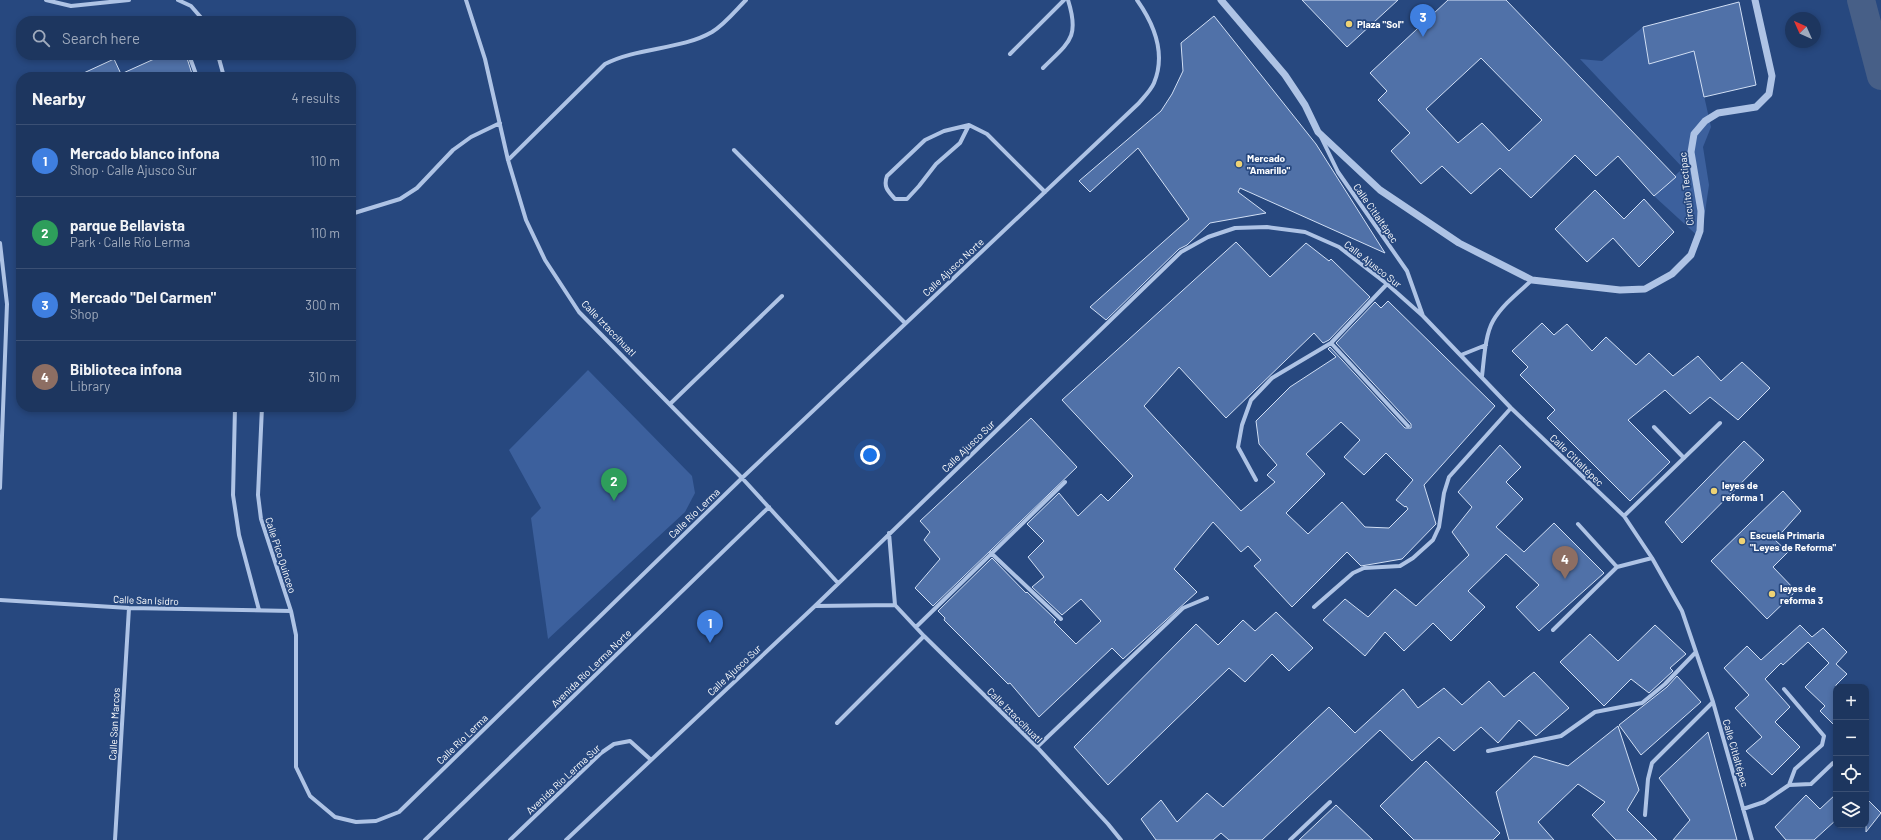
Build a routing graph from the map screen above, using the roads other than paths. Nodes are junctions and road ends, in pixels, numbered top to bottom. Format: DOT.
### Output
graph roads {
  1 [pos="46,0"];
  2 [pos="130,0"];
  3 [pos="178,0"];
  4 [pos="466,0"];
  5 [pos="746,0"];
  6 [pos="1064,0"];
  7 [pos="1068,0"];
  8 [pos="1137,0"];
  9 [pos="1221,0"];
  10 [pos="1755,0"];
  11 [pos="200,16"];
  12 [pos="1010,54"];
  13 [pos="191,60"];
  14 [pos="219,60"];
  15 [pos="1043,68"];
  16 [pos="195,72"];
  17 [pos="223,72"];
  18 [pos="500,123"];
  19 [pos="969,126"];
  20 [pos="1318,132"];
  21 [pos="734,150"];
  22 [pos="508,160"];
  23 [pos="1045,192"];
  24 [pos="356,212"];
  25 [pos="0,243"];
  26 [pos="1532,280"];
  27 [pos="1387,284"];
  28 [pos="782,296"];
  29 [pos="1423,316"];
  30 [pos="905,323"];
  31 [pos="1331,343"];
  32 [pos="1486,345"];
  33 [pos="1461,355"];
  34 [pos="1482,376"];
  35 [pos="671,404"];
  36 [pos="1511,408"];
  37 [pos="235,412"];
  38 [pos="262,412"];
  39 [pos="1720,423"];
  40 [pos="1408,426"];
  41 [pos="1654,427"];
  42 [pos="1684,458"];
  43 [pos="742,478"];
  44 [pos="1256,480"];
  45 [pos="1065,482"];
  46 [pos="0,488"];
  47 [pos="769,507"];
  48 [pos="1624,516"];
  49 [pos="1578,524"];
  50 [pos="889,533"];
  51 [pos="991,553"];
  52 [pos="1652,558"];
  53 [pos="1617,567"];
  54 [pos="838,583"];
  55 [pos="1206,598"];
  56 [pos="0,600"];
  57 [pos="895,605"];
  58 [pos="815,606"];
  59 [pos="1314,607"];
  60 [pos="129,608"];
  61 [pos="259,610"];
  62 [pos="291,611"];
  63 [pos="1061,619"];
  64 [pos="916,627"];
  65 [pos="1553,630"];
  66 [pos="924,636"];
  67 [pos="1696,652"];
  68 [pos="1784,689"];
  69 [pos="1713,702"];
  70 [pos="837,724"];
  71 [pos="1037,747"];
  72 [pos="1488,751"];
  73 [pos="650,759"];
  74 [pos="1833,764"];
  75 [pos="1789,785"];
  76 [pos="1330,802"];
  77 [pos="1743,809"];
  78 [pos="1645,815"];
  79 [pos="115,840"];
  80 [pos="425,840"];
  81 [pos="510,840"];
  82 [pos="566,840"];
  83 [pos="1122,840"];
  84 [pos="1290,840"];
  85 [pos="1752,840"];
  1 -- 2 [label="street"];
  3 -- 11 [label="street"];
  4 -- 18 [label="street, Calle Iztaccíhuatl"];
  5 -- 22 [label="street"];
  6 -- 12 [label="street"];
  7 -- 15 [label="street"];
  8 -- 23 [label="street, Calle Ajusco Norte"];
  9 -- 20 [label="street"];
  10 -- 26 [label="street, Circuito Tectipac"];
  13 -- 16 [label="street"];
  14 -- 17 [label="street"];
  18 -- 22 [label="street, Calle Iztaccíhuatl"];
  18 -- 24 [label="street"];
  19 -- 19 [label="street"];
  19 -- 23 [label="street"];
  20 -- 26 [label="street"];
  20 -- 29 [label="street, Calle Citlaltépec"];
  21 -- 30 [label="street"];
  22 -- 35 [label="street, Calle Iztaccíhuatl"];
  23 -- 30 [label="street, Calle Ajusco Norte"];
  25 -- 46 [label="street"];
  26 -- 32 [label="street"];
  27 -- 29 [label="street, Calle Ajusco Sur"];
  27 -- 31 [label="street"];
  27 -- 50 [label="street, Calle Ajusco Sur"];
  28 -- 35 [label="street"];
  29 -- 33 [label="street, Calle Citlaltépec"];
  30 -- 43 [label="street, Calle Ajusco Norte"];
  31 -- 40 [label="street"];
  31 -- 44 [label="street"];
  32 -- 33 [label="street"];
  32 -- 34 [label="street"];
  33 -- 34 [label="street, Calle Citlaltépec"];
  34 -- 36 [label="street, Calle Citlaltépec"];
  35 -- 43 [label="street, Calle Iztaccíhuatl"];
  36 -- 48 [label="street, Calle Citlaltépec"];
  36 -- 59 [label="street"];
  37 -- 61 [label="street"];
  38 -- 62 [label="street, Calle Pico Quinceo"];
  39 -- 42 [label="street"];
  41 -- 42 [label="street"];
  42 -- 48 [label="street"];
  43 -- 47 [label="street, Calle Iztaccíhuatl"];
  43 -- 62 [label="street, Calle Río Lerma"];
  45 -- 51 [label="street"];
  47 -- 54 [label="street, Calle Iztaccíhuatl"];
  47 -- 80 [label="street, Avenida Río Lerma Norte"];
  48 -- 52 [label="street, Calle Citlaltépec"];
  49 -- 53 [label="street"];
  50 -- 54 [label="street, Calle Ajusco Sur"];
  50 -- 57 [label="street"];
  51 -- 63 [label="street"];
  51 -- 64 [label="street"];
  52 -- 53 [label="street"];
  52 -- 67 [label="street, Calle Citlaltépec"];
  53 -- 65 [label="street"];
  54 -- 58 [label="street, Calle Ajusco Sur"];
  55 -- 71 [label="street"];
  56 -- 60 [label="street, Calle San Isidro"];
  57 -- 58 [label="street"];
  57 -- 64 [label="street, Calle Iztaccíhuatl"];
  58 -- 73 [label="street, Calle Ajusco Sur"];
  60 -- 61 [label="street, Calle San Isidro"];
  60 -- 79 [label="street, Calle San Marcos"];
  61 -- 62 [label="street, Calle San Isidro"];
  64 -- 66 [label="street, Calle Iztaccíhuatl"];
  66 -- 70 [label="street"];
  66 -- 71 [label="street, Calle Iztaccíhuatl"];
  67 -- 69 [label="street, Calle Citlaltépec"];
  67 -- 72 [label="street"];
  68 -- 75 [label="street"];
  69 -- 77 [label="street, Calle Citlaltépec"];
  69 -- 78 [label="street"];
  71 -- 83 [label="street, Calle Iztaccíhuatl"];
  73 -- 81 [label="street, Avenida Río Lerma Sur"];
  73 -- 82 [label="street, Calle Ajusco Sur"];
  74 -- 75 [label="street"];
  75 -- 77 [label="street"];
  76 -- 84 [label="street"];
  77 -- 85 [label="street, Calle Citlaltépec"];
}
